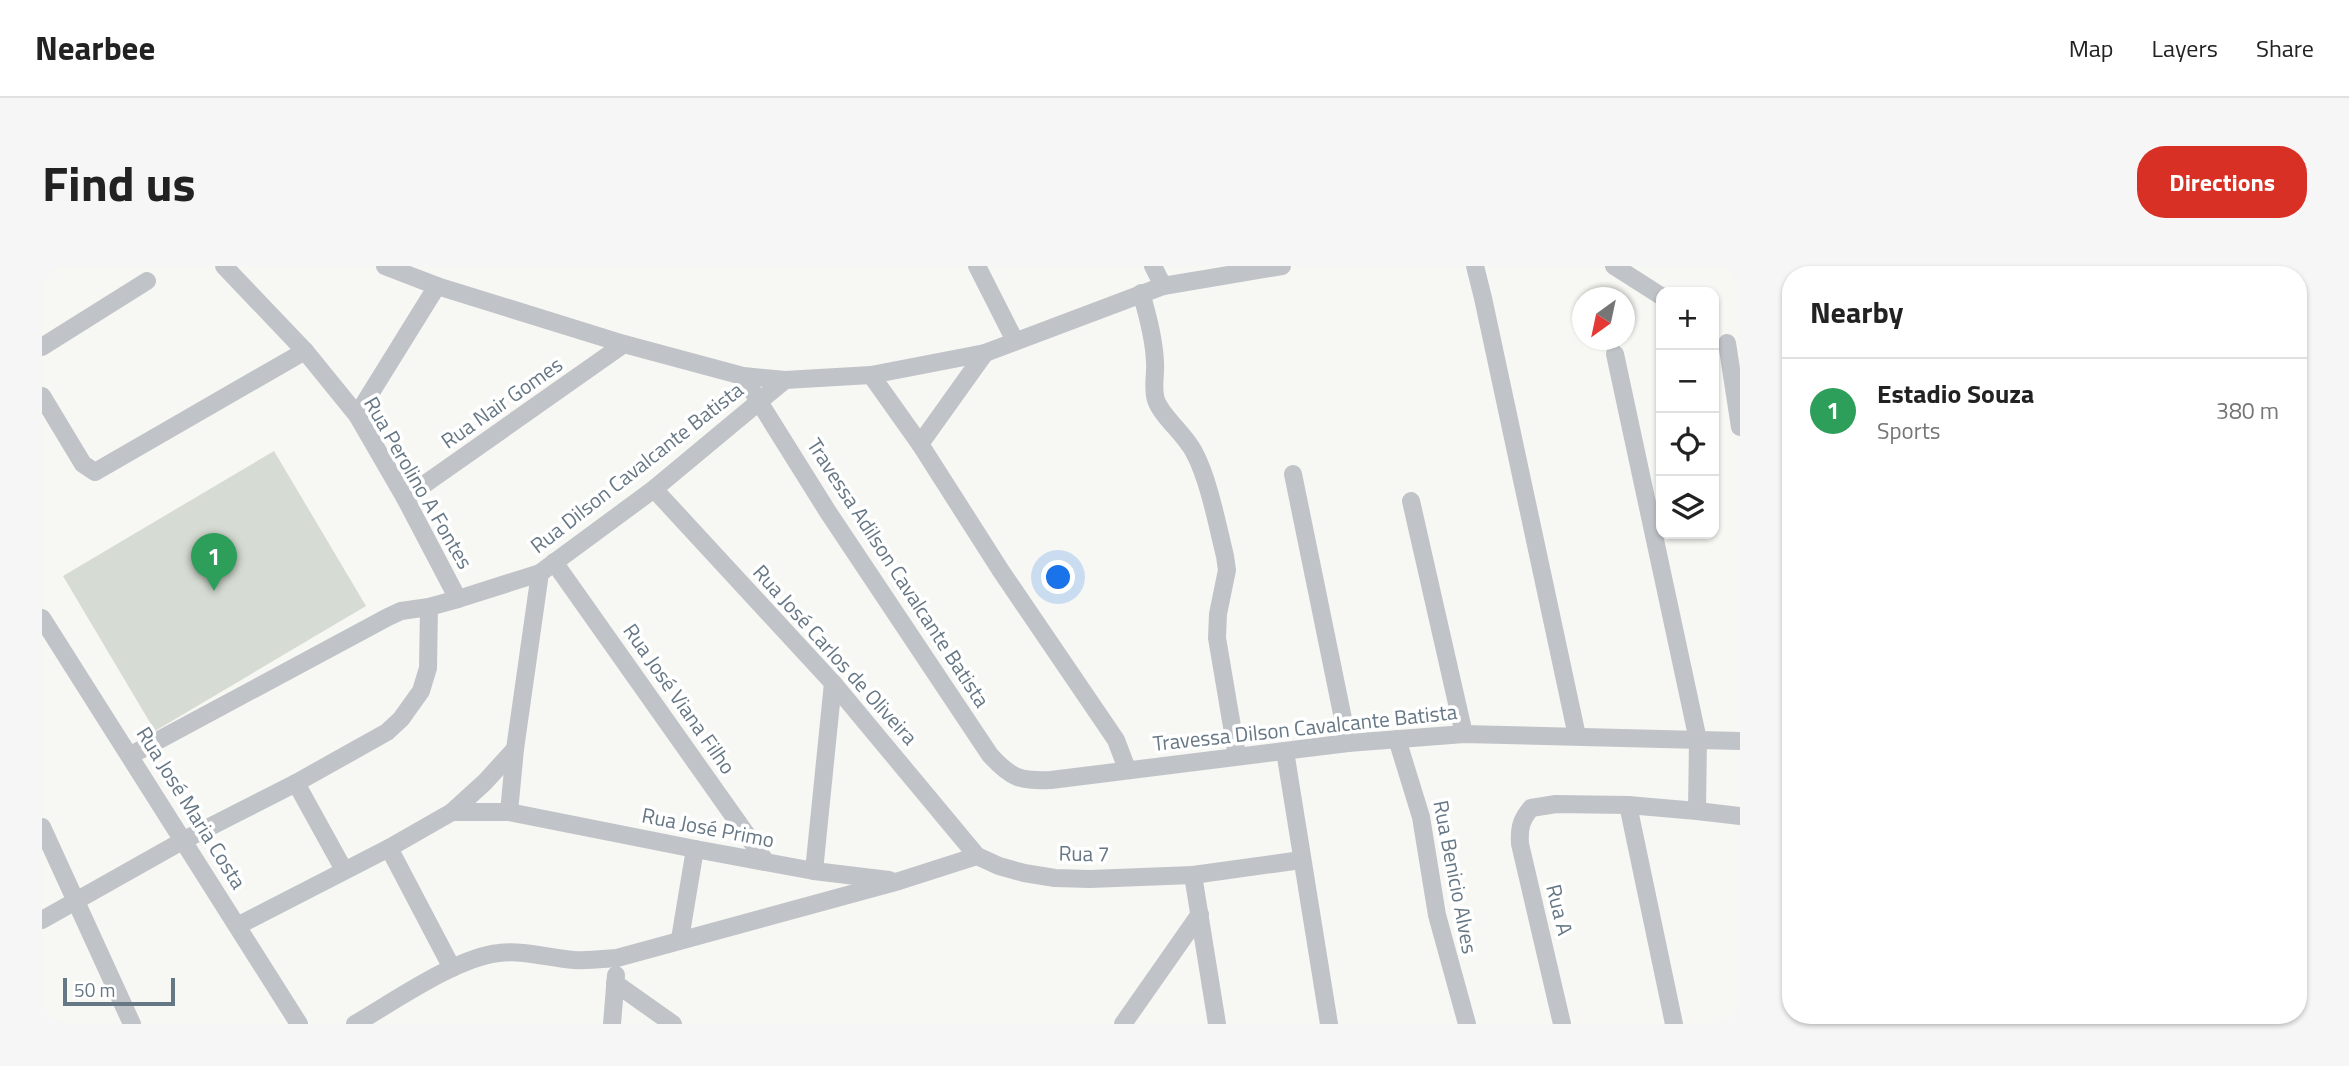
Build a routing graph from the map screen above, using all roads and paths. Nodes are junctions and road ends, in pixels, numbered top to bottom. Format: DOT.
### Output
graph roads {
  1 [pos="224,266"];
  2 [pos="385,266"];
  3 [pos="1153,266"];
  4 [pos="1282,266"];
  5 [pos="1475,266"];
  6 [pos="1614,266"];
  7 [pos="982,268"];
  8 [pos="147,281"];
  9 [pos="437,286"];
  10 [pos="1163,286"];
  11 [pos="1141,293"];
  12 [pos="1656,293"];
  13 [pos="1015,341"];
  14 [pos="624,344"];
  15 [pos="1727,344"];
  16 [pos="42,347"];
  17 [pos="305,351"];
  18 [pos="985,353"];
  19 [pos="1615,354"];
  20 [pos="871,375"];
  21 [pos="743,376"];
  22 [pos="785,380"];
  23 [pos="42,396"];
  24 [pos="759,402"];
  25 [pos="357,415"];
  26 [pos="1740,427"];
  27 [pos="920,444"];
  28 [pos="1293,474"];
  29 [pos="654,489"];
  30 [pos="405,498"];
  31 [pos="1411,501"];
  32 [pos="547,568"];
  33 [pos="458,599"];
  34 [pos="429,607"];
  35 [pos="42,618"];
  36 [pos="833,682"];
  37 [pos="1464,734"];
  38 [pos="1577,736"];
  39 [pos="1398,739"];
  40 [pos="1698,740"];
  41 [pos="1740,741"];
  42 [pos="1348,743"];
  43 [pos="515,749"];
  44 [pos="1286,751"];
  45 [pos="131,755"];
  46 [pos="1237,756"];
  47 [pos="1127,769"];
  48 [pos="1028,781"];
  49 [pos="296,782"];
  50 [pos="1628,805"];
  51 [pos="1697,811"];
  52 [pos="452,812"];
  53 [pos="509,812"];
  54 [pos="1740,816"];
  55 [pos="42,827"];
  56 [pos="184,840"];
  57 [pos="389,848"];
  58 [pos="695,849"];
  59 [pos="977,856"];
  60 [pos="1301,860"];
  61 [pos="766,862"];
  62 [pos="344,870"];
  63 [pos="814,871"];
  64 [pos="1193,875"];
  65 [pos="899,881"];
  66 [pos="75,902"];
  67 [pos="1200,914"];
  68 [pos="42,920"];
  69 [pos="239,925"];
  70 [pos="680,939"];
  71 [pos="617,958"];
  72 [pos="452,968"];
  73 [pos="615,983"];
  74 [pos="132,1024"];
  75 [pos="299,1024"];
  76 [pos="355,1024"];
  77 [pos="612,1024"];
  78 [pos="673,1024"];
  79 [pos="1123,1024"];
  80 [pos="1217,1024"];
  81 [pos="1329,1024"];
  82 [pos="1467,1024"];
  83 [pos="1562,1024"];
  84 [pos="1674,1024"];
  1 -- 17 [label="street, Rua Perolino A Fontes"];
  2 -- 9 [label="street"];
  3 -- 10 [label="street"];
  4 -- 10 [label="street"];
  5 -- 38 [label="street"];
  6 -- 12 [label="street"];
  7 -- 13 [label="street"];
  8 -- 16 [label="street"];
  9 -- 14 [label="street"];
  9 -- 25 [label="street"];
  10 -- 11 [label="street"];
  11 -- 13 [label="street"];
  11 -- 46 [label="street"];
  13 -- 18 [label="street"];
  14 -- 21 [label="street"];
  14 -- 30 [label="street, Rua Nair Gomes"];
  15 -- 26 [label="street"];
  17 -- 23 [label="street"];
  17 -- 25 [label="street, Rua Perolino A Fontes"];
  18 -- 20 [label="street"];
  18 -- 27 [label="street"];
  19 -- 40 [label="street"];
  20 -- 22 [label="street"];
  20 -- 27 [label="street, Travessa Dilson Cavalcante Batista"];
  21 -- 22 [label="street"];
  21 -- 24 [label="street, Travessa Adilson Cavalcante Batista"];
  22 -- 24 [label="street, Rua Dilson Cavalcante Batista"];
  24 -- 29 [label="street, Rua Dilson Cavalcante Batista"];
  24 -- 48 [label="street, Travessa Adilson Cavalcante Batista"];
  25 -- 30 [label="street, Rua Perolino A Fontes"];
  27 -- 47 [label="street, Travessa Dilson Cavalcante Batista"];
  28 -- 42 [label="street"];
  29 -- 32 [label="street, Rua Dilson Cavalcante Batista"];
  29 -- 36 [label="street, Rua José Carlos de Oliveira"];
  30 -- 33 [label="street, Rua Perolino A Fontes"];
  31 -- 37 [label="street"];
  32 -- 33 [label="street, Rua Dilson Cavalcante Batista"];
  32 -- 43 [label="street"];
  32 -- 61 [label="street, Rua José Viana Filho"];
  33 -- 34 [label="street, Rua Dilson Cavalcante Batista"];
  34 -- 45 [label="street, Rua Dilson Cavalcante Batista"];
  34 -- 49 [label="street"];
  35 -- 45 [label="street, Rua José Maria Costa"];
  36 -- 59 [label="street, Rua José Carlos de Oliveira"];
  36 -- 63 [label="street"];
  37 -- 38 [label="street, Travessa Dilson Cavalcante Batista"];
  37 -- 39 [label="street, Travessa Dilson Cavalcante Batista"];
  38 -- 40 [label="street, Travessa Dilson Cavalcante Batista"];
  39 -- 42 [label="street, Travessa Dilson Cavalcante Batista"];
  39 -- 82 [label="street, Rua Benicio Alves"];
  40 -- 41 [label="street, Travessa Dilson Cavalcante Batista"];
  40 -- 51 [label="street"];
  42 -- 44 [label="street, Travessa Dilson Cavalcante Batista"];
  43 -- 52 [label="street"];
  43 -- 53 [label="street"];
  44 -- 46 [label="street, Travessa Dilson Cavalcante Batista"];
  44 -- 60 [label="street"];
  45 -- 56 [label="street, Rua José Maria Costa"];
  46 -- 47 [label="street, Travessa Dilson Cavalcante Batista"];
  47 -- 48 [label="street, Travessa Dilson Cavalcante Batista"];
  49 -- 56 [label="street"];
  49 -- 62 [label="street"];
  50 -- 51 [label="street"];
  50 -- 83 [label="street, Rua A"];
  50 -- 84 [label="street"];
  51 -- 54 [label="street"];
  52 -- 53 [label="street, Rua José Primo"];
  52 -- 57 [label="street"];
  53 -- 58 [label="street, Rua José Primo"];
  55 -- 66 [label="street"];
  56 -- 66 [label="street"];
  56 -- 69 [label="street, Rua José Maria Costa"];
  57 -- 62 [label="street"];
  57 -- 72 [label="street"];
  58 -- 61 [label="street, Rua José Primo"];
  58 -- 70 [label="street"];
  59 -- 64 [label="street, Rua 7"];
  59 -- 65 [label="street"];
  60 -- 64 [label="street, Rua 7"];
  60 -- 81 [label="street"];
  61 -- 63 [label="street, Rua José Primo"];
  62 -- 69 [label="street"];
  63 -- 65 [label="street, Rua José Primo"];
  64 -- 67 [label="street"];
  65 -- 70 [label="street"];
  66 -- 68 [label="street"];
  66 -- 74 [label="street"];
  67 -- 79 [label="street"];
  67 -- 80 [label="street"];
  69 -- 75 [label="street, Rua José Maria Costa"];
  70 -- 71 [label="street"];
  71 -- 72 [label="street"];
  71 -- 73 [label="street"];
  72 -- 76 [label="street"];
  73 -- 77 [label="street"];
  73 -- 78 [label="street"];
}
